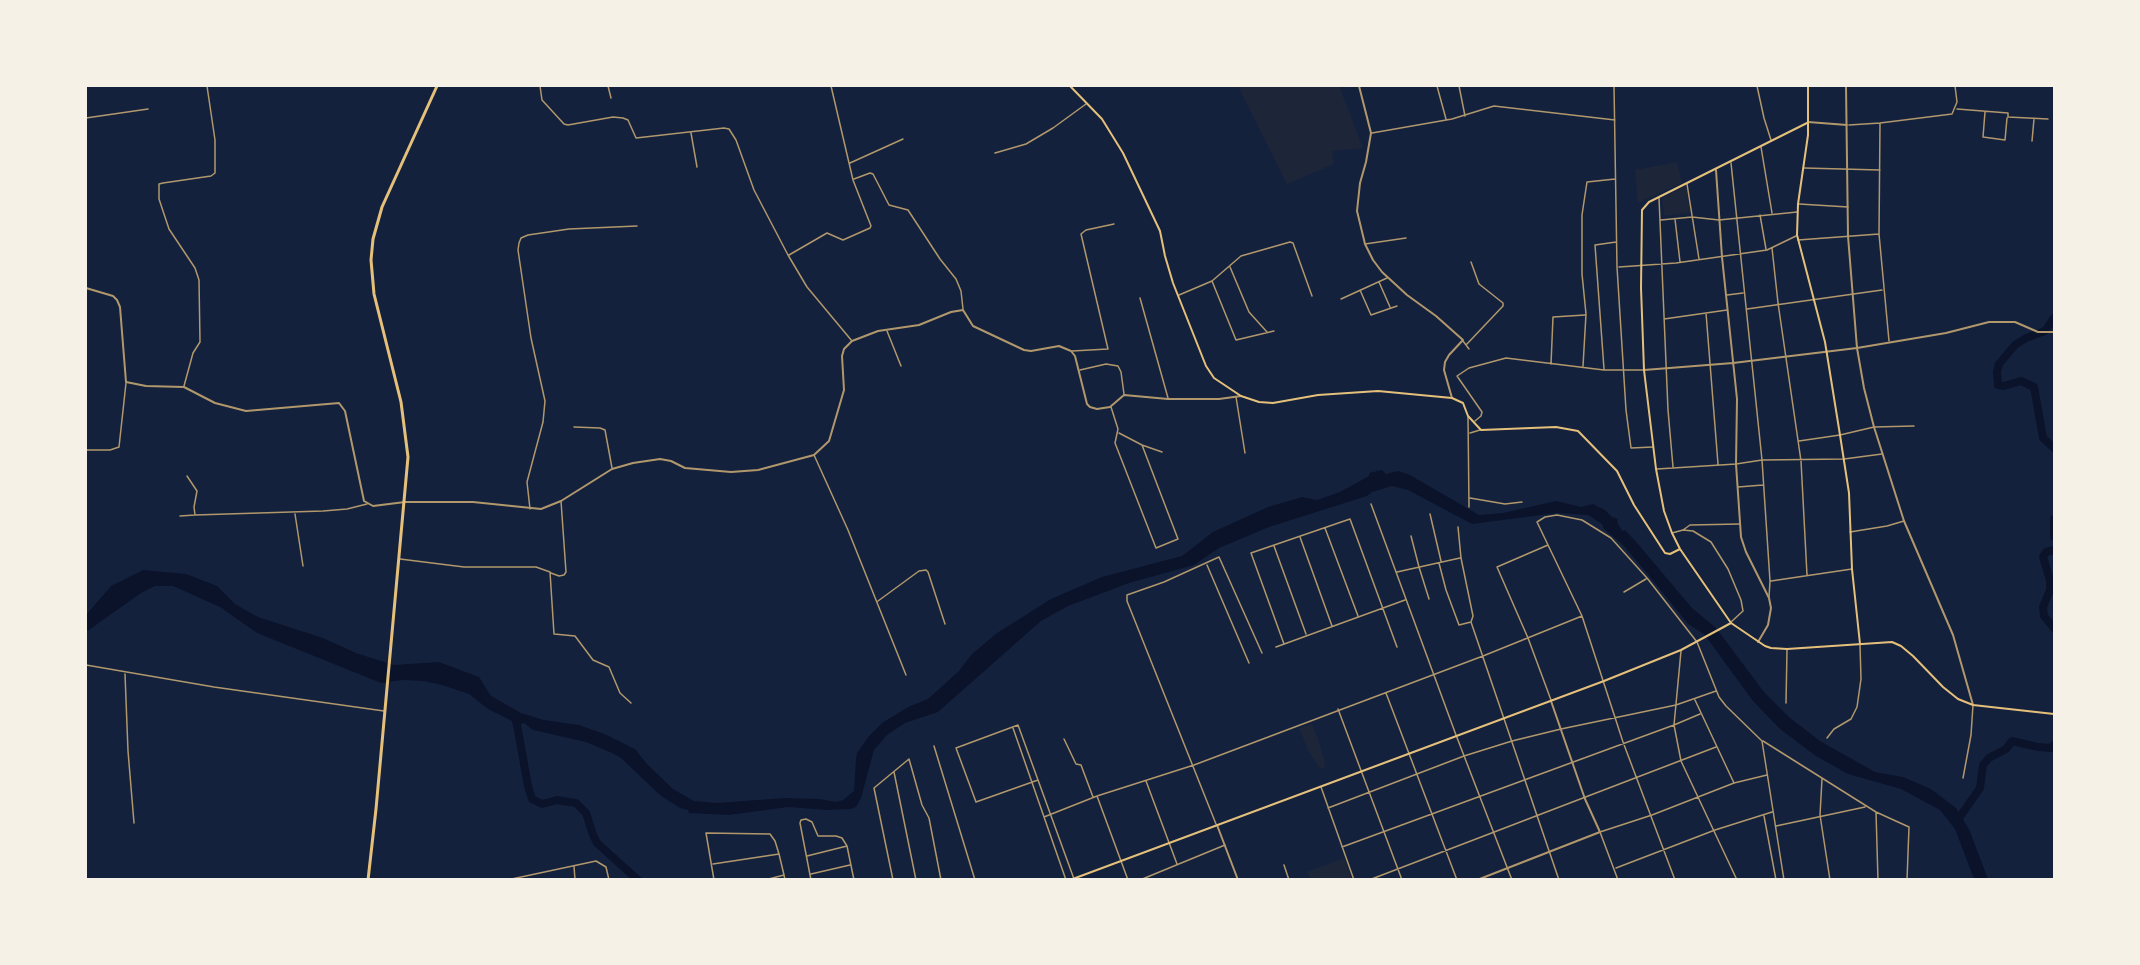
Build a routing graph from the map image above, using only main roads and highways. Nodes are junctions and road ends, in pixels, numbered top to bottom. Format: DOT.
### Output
graph roads {
  1 [pos="437,86"];
  2 [pos="1070,86"];
  3 [pos="1808,86"];
  4 [pos="1807,122"];
  5 [pos="1680,549"];
  6 [pos="1731,623"];
  7 [pos="1860,644"];
  8 [pos="2055,714"];
  9 [pos="368,879"];
  10 [pos="1071,879"];
  1 -- 9 [label="main road"];
  2 -- 5 [label="main road"];
  3 -- 4 [label="main road"];
  4 -- 5 [label="main road"];
  4 -- 7 [label="main road"];
  5 -- 6 [label="main road"];
  6 -- 7 [label="main road"];
  6 -- 10 [label="main road"];
  7 -- 8 [label="main road"];
}
